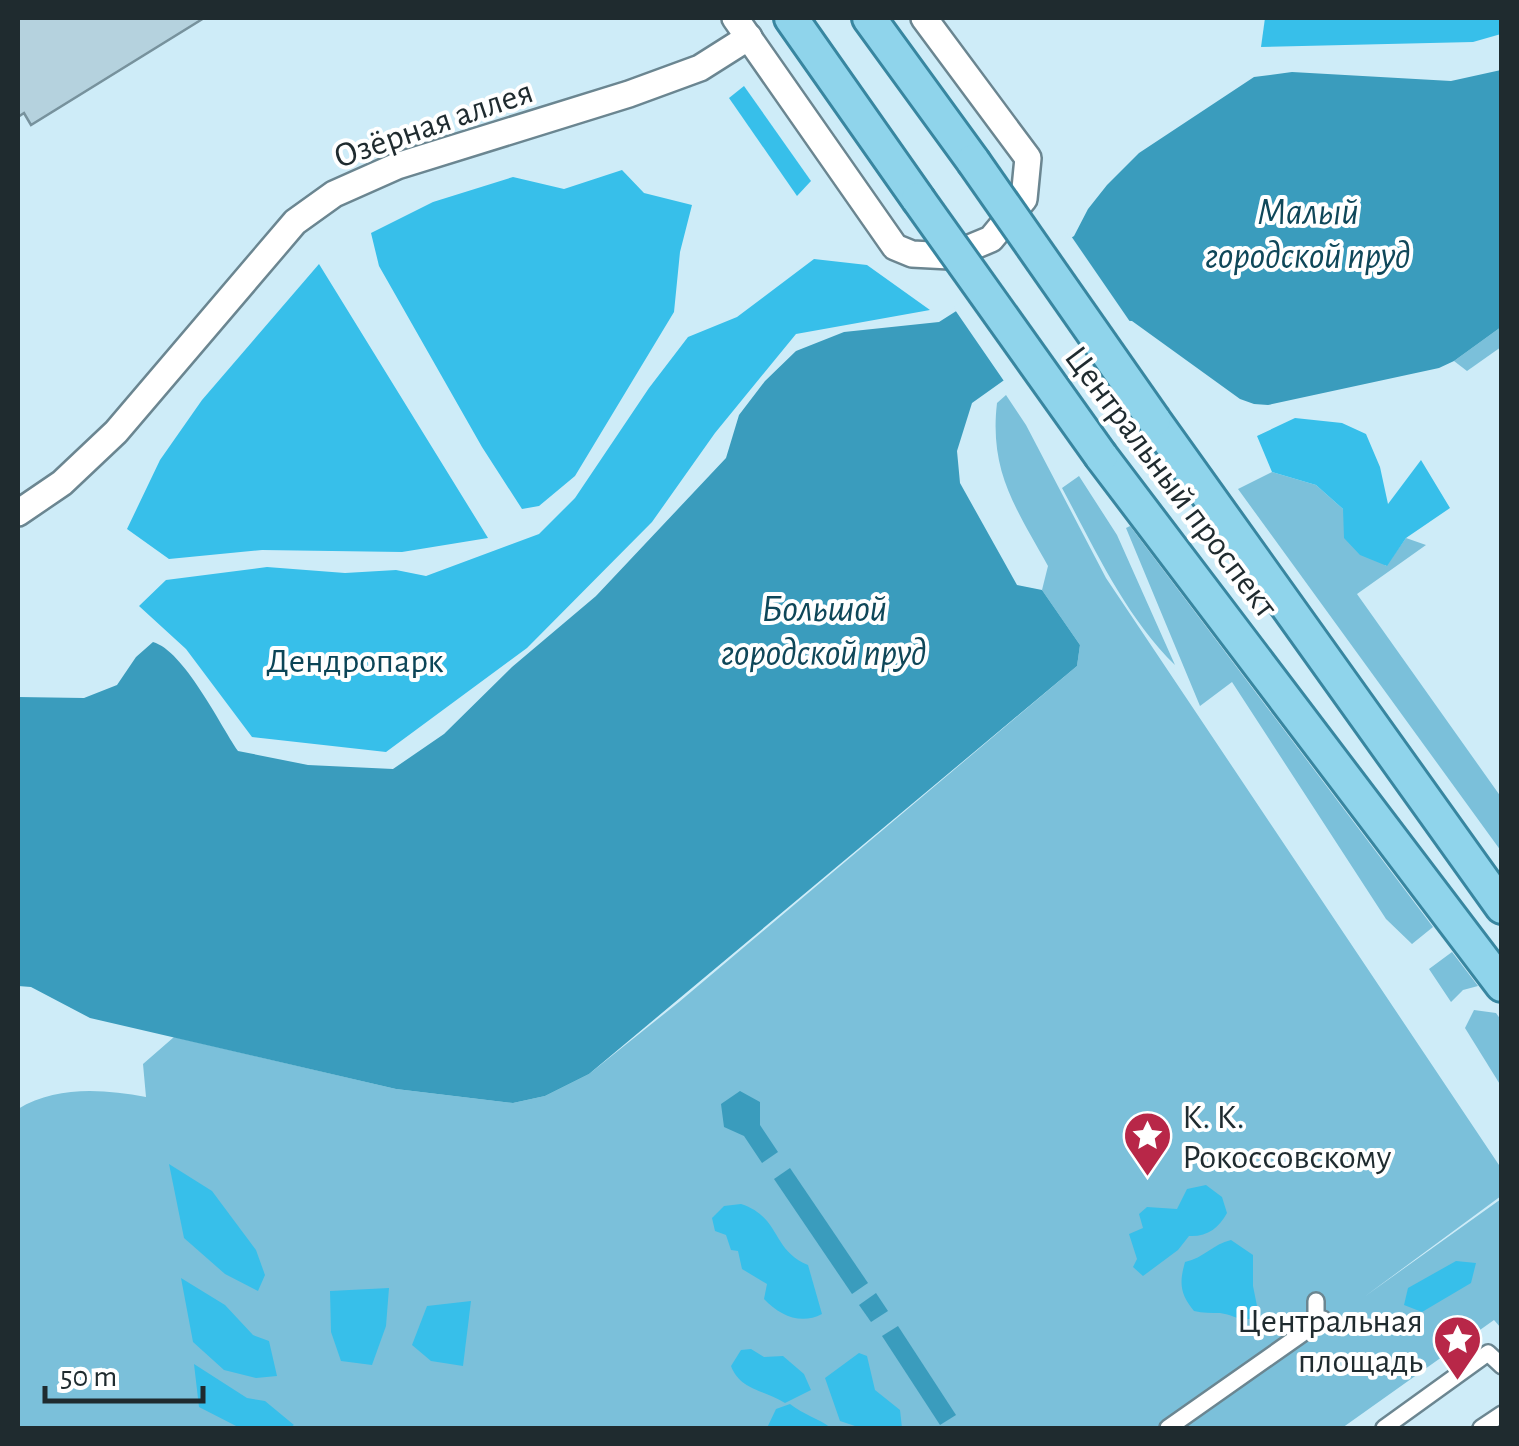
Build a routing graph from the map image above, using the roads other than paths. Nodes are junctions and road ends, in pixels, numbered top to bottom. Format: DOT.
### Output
graph roads {
  1 [pos="790,18"];
  2 [pos="869,18"];
  3 [pos="924,18"];
  4 [pos="742,27"];
  5 [pos="18,513"];
  6 [pos="1502,907"];
  7 [pos="1502,984"];
  8 [pos="1316,1301"];
  9 [pos="1323,1318"];
  10 [pos="1303,1334"];
  11 [pos="1502,1366"];
  12 [pos="1502,1414"];
  13 [pos="1168,1428"];
  14 [pos="1384,1428"];
  15 [pos="1481,1428"];
  1 -- 7 [label="main road, Центральный проспект, bridge"];
  2 -- 6 [label="main road, Центральный проспект, bridge"];
  3 -- 4 [label="street"];
  4 -- 5 [label="street, Озёрная аллея"];
  8 -- 10 [label="street"];
  9 -- 10 [label="street"];
  10 -- 13 [label="street"];
  11 -- 14 [label="street"];
  12 -- 15 [label="street"];
}
